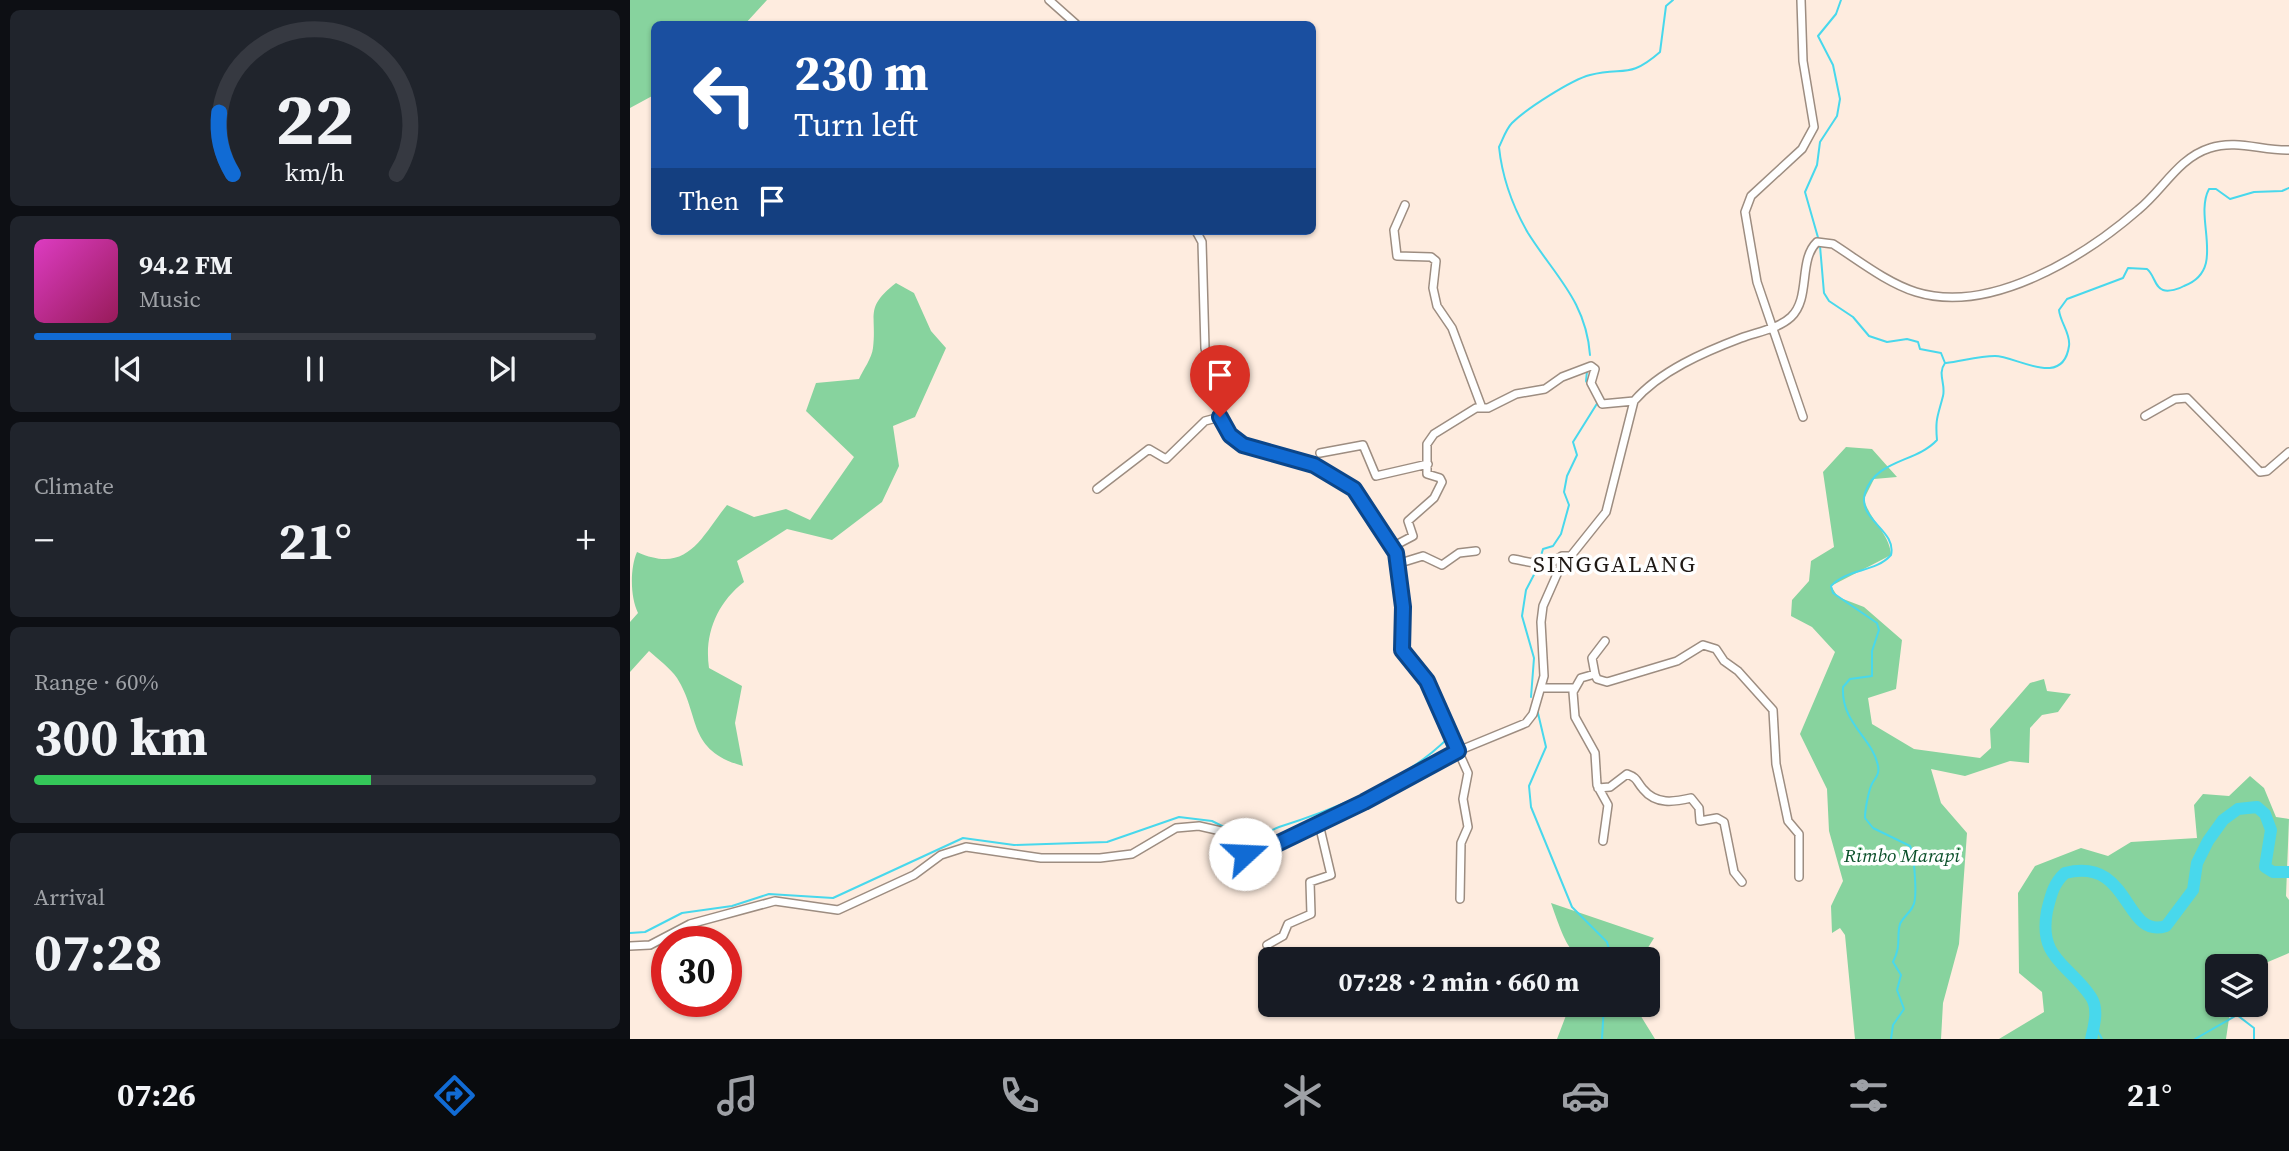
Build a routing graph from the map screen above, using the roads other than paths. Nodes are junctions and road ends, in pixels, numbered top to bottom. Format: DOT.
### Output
graph roads {
  1 [pos="1049,0"];
  2 [pos="1801,0"];
  3 [pos="1073,21"];
  4 [pos="2289,150"];
  5 [pos="1405,205"];
  6 [pos="1198,235"];
  7 [pos="1774,327"];
  8 [pos="1634,401"];
  9 [pos="1482,408"];
  10 [pos="2145,416"];
  11 [pos="1220,417"];
  12 [pos="1803,417"];
  13 [pos="2289,452"];
  14 [pos="1320,453"];
  15 [pos="1428,464"];
  16 [pos="1097,489"];
  17 [pos="1394,547"];
  18 [pos="1476,551"];
  19 [pos="1569,556"];
  20 [pos="1513,559"];
  21 [pos="1397,564"];
  22 [pos="1605,641"];
  23 [pos="1595,674"];
  24 [pos="1542,688"];
  25 [pos="1574,688"];
  26 [pos="1458,751"];
  27 [pos="1598,788"];
  28 [pos="1319,824"];
  29 [pos="1603,841"];
  30 [pos="1799,877"];
  31 [pos="1742,882"];
  32 [pos="1460,899"];
  33 [pos="1267,945"];
  34 [pos="630,946"];
  1 -- 3 [label="street"];
  2 -- 7 [label="street"];
  4 -- 7 [label="street"];
  5 -- 9 [label="street"];
  6 -- 11 [label="street"];
  7 -- 8 [label="street"];
  7 -- 12 [label="street"];
  8 -- 9 [label="street"];
  8 -- 19 [label="street"];
  9 -- 15 [label="street"];
  10 -- 13 [label="street"];
  11 -- 16 [label="street"];
  11 -- 17 [label="street"];
  14 -- 15 [label="street"];
  15 -- 17 [label="street"];
  17 -- 21 [label="street"];
  18 -- 21 [label="street"];
  19 -- 20 [label="street"];
  19 -- 24 [label="street"];
  21 -- 26 [label="street"];
  22 -- 23 [label="street"];
  23 -- 25 [label="street"];
  23 -- 30 [label="street"];
  24 -- 25 [label="street"];
  24 -- 26 [label="street"];
  25 -- 27 [label="street"];
  26 -- 28 [label="street"];
  26 -- 32 [label="street"];
  27 -- 29 [label="street"];
  27 -- 31 [label="street"];
  28 -- 33 [label="street"];
  28 -- 34 [label="street"];
}
